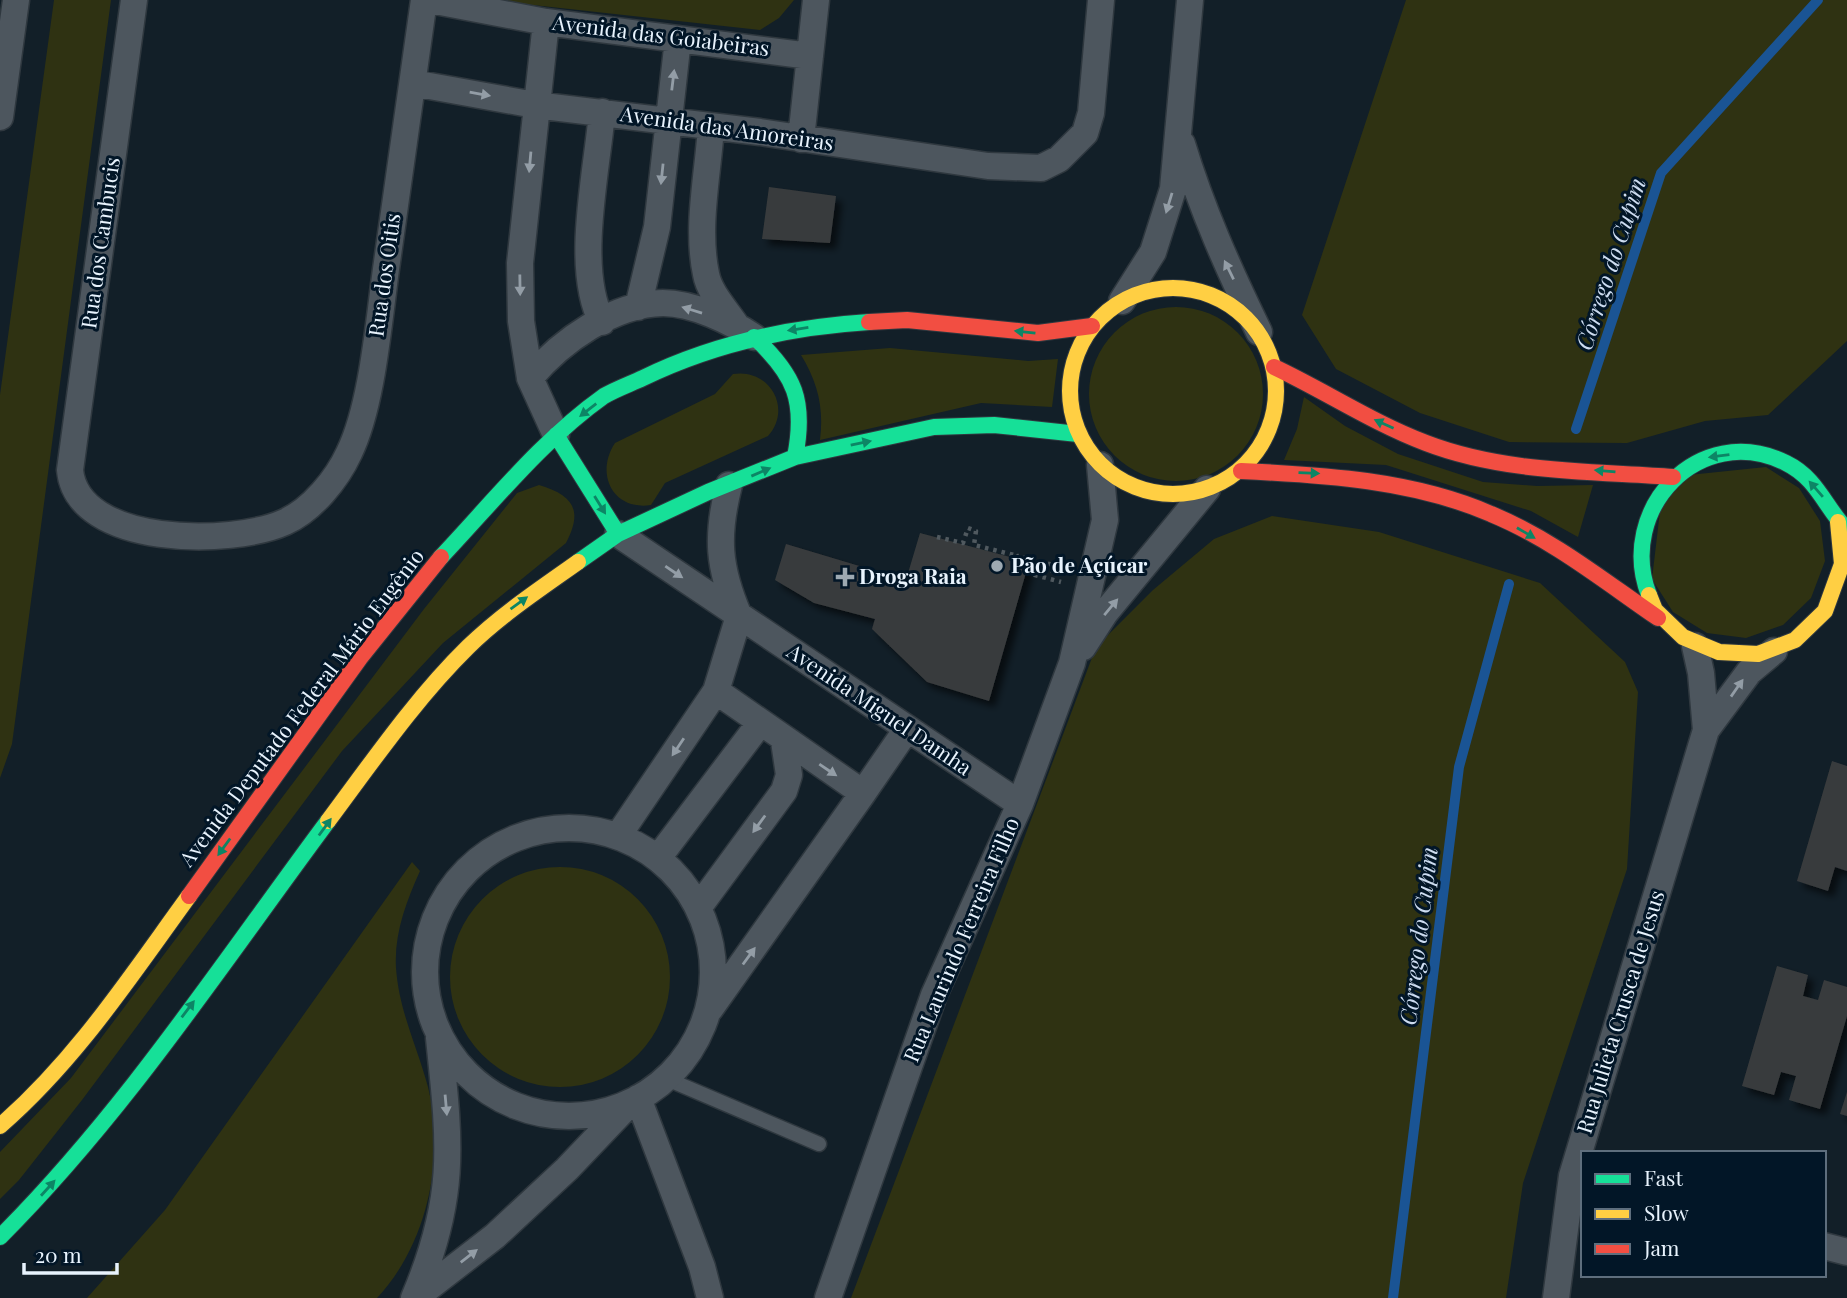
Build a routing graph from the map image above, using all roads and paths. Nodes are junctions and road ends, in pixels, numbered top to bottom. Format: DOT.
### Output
graph roads {
  1 [pos="16,0"];
  2 [pos="134,0"];
  3 [pos="424,0"];
  4 [pos="430,0"];
  5 [pos="816,0"];
  6 [pos="1101,0"];
  7 [pos="1191,0"];
  8 [pos="546,22"];
  9 [pos="678,39"];
  10 [pos="810,55"];
  11 [pos="413,83"];
  12 [pos="535,104"];
  13 [pos="602,113"];
  14 [pos="0,117"];
  15 [pos="667,121"];
  16 [pos="711,127"];
  17 [pos="1179,135"];
  18 [pos="801,139"];
  19 [pos="1122,301"];
  20 [pos="638,307"];
  21 [pos="602,321"];
  22 [pos="1092,326"];
  23 [pos="745,331"];
  24 [pos="1258,332"];
  25 [pos="1274,367"];
  26 [pos="530,378"];
  27 [pos="1078,434"];
  28 [pos="556,435"];
  29 [pos="795,457"];
  30 [pos="1100,465"];
  31 [pos="1241,471"];
  32 [pos="1673,477"];
  33 [pos="729,485"];
  34 [pos="1207,489"];
  35 [pos="286,522"];
  36 [pos="1842,526"];
  37 [pos="618,534"];
  38 [pos="937,537"];
  39 [pos="1089,591"];
  40 [pos="739,616"];
  41 [pos="1663,621"];
  42 [pos="1832,626"];
  43 [pos="1808,632"];
  44 [pos="1695,646"];
  45 [pos="1774,651"];
  46 [pos="1072,663"];
  47 [pos="716,691"];
  48 [pos="760,723"];
  49 [pos="907,729"];
  50 [pos="1706,730"];
  51 [pos="784,741"];
  52 [pos="863,793"];
  53 [pos="1020,804"];
  54 [pos="618,836"];
  55 [pos="658,858"];
  56 [pos="698,908"];
  57 [pos="709,1011"];
  58 [pos="439,1037"];
  59 [pos="667,1079"];
  60 [pos="633,1101"];
  61 [pos="0,1126"];
  62 [pos="819,1144"];
  63 [pos="1585,1151"];
  64 [pos="1577,1177"];
  65 [pos="0,1237"];
  66 [pos="1826,1247"];
  67 [pos="1847,1252"];
  68 [pos="414,1298"];
  69 [pos="710,1298"];
  70 [pos="828,1298"];
  71 [pos="1556,1298"];
  1 -- 14 [label="street"];
  2 -- 35 [label="street, Rua dos Cambucis"];
  3 -- 11 [label="street, Rua dos Oitis"];
  4 -- 8 [label="street, Avenida das Goiabeiras"];
  5 -- 10 [label="street"];
  6 -- 18 [label="street, Avenida das Amoreiras"];
  7 -- 17 [label="street"];
  8 -- 9 [label="street, Avenida das Goiabeiras"];
  8 -- 12 [label="street"];
  9 -- 10 [label="street, Avenida das Goiabeiras"];
  15 -- 9 [label="street, one-way"];
  10 -- 18 [label="street"];
  11 -- 12 [label="street, Avenida das Amoreiras, one-way"];
  11 -- 35 [label="street, Rua dos Oitis"];
  12 -- 13 [label="street, Avenida das Amoreiras"];
  12 -- 26 [label="street, one-way"];
  13 -- 15 [label="street, Avenida das Amoreiras"];
  13 -- 21 [label="street"];
  15 -- 16 [label="street, Avenida das Amoreiras"];
  15 -- 20 [label="street, one-way"];
  16 -- 18 [label="street, Avenida das Amoreiras"];
  16 -- 23 [label="street"];
  17 -- 19 [label="street, one-way"];
  24 -- 17 [label="street, one-way"];
  19 -- 22 [label="street"];
  19 -- 24 [label="street"];
  20 -- 21 [label="street"];
  23 -- 20 [label="street, one-way"];
  21 -- 26 [label="street"];
  22 -- 23 [label="street, Avenida Deputado Federal Mário Eugênio, one-way"];
  22 -- 27 [label="street"];
  23 -- 28 [label="street, Avenida Deputado Federal Mário Eugênio, one-way"];
  23 -- 29 [label="street"];
  24 -- 25 [label="street"];
  25 -- 31 [label="street"];
  32 -- 25 [label="street, one-way"];
  26 -- 28 [label="street"];
  29 -- 27 [label="street, one-way"];
  27 -- 30 [label="street"];
  28 -- 37 [label="street, one-way"];
  28 -- 61 [label="street, Avenida Deputado Federal Mário Eugênio, one-way"];
  33 -- 29 [label="street, one-way"];
  30 -- 34 [label="street"];
  30 -- 39 [label="street, Rua Laurindo Ferreira Filho"];
  31 -- 34 [label="street"];
  31 -- 41 [label="street, one-way"];
  36 -- 32 [label="street, one-way"];
  32 -- 41 [label="street"];
  33 -- 37 [label="street"];
  33 -- 40 [label="street"];
  46 -- 34 [label="street, Rua Laurindo Ferreira Filho, one-way"];
  36 -- 43 [label="street"];
  37 -- 40 [label="street, Avenida Miguel Damha, one-way"];
  65 -- 37 [label="street, one-way"];
  38 -- 39 [label="path"];
  39 -- 46 [label="street, Rua Laurindo Ferreira Filho"];
  40 -- 47 [label="street"];
  40 -- 49 [label="street, Avenida Miguel Damha"];
  41 -- 44 [label="street"];
  42 -- 43 [label="street"];
  43 -- 45 [label="street"];
  44 -- 45 [label="street"];
  44 -- 50 [label="street, Rua Julieta Crusca de Jesus"];
  50 -- 45 [label="street, Rua Julieta Crusca de Jesus, one-way"];
  46 -- 53 [label="street, Rua Laurindo Ferreira Filho"];
  47 -- 48 [label="street"];
  47 -- 54 [label="street, one-way"];
  48 -- 51 [label="street"];
  48 -- 55 [label="street"];
  49 -- 52 [label="street"];
  49 -- 53 [label="street, Avenida Miguel Damha"];
  50 -- 63 [label="street, Rua Julieta Crusca de Jesus"];
  51 -- 52 [label="street, one-way"];
  51 -- 56 [label="street, one-way"];
  57 -- 52 [label="street, one-way"];
  53 -- 70 [label="street, Rua Laurindo Ferreira Filho"];
  54 -- 55 [label="street"];
  54 -- 58 [label="street"];
  55 -- 56 [label="street"];
  56 -- 57 [label="street"];
  57 -- 59 [label="street"];
  58 -- 60 [label="street"];
  58 -- 68 [label="street, one-way"];
  59 -- 60 [label="street"];
  59 -- 62 [label="lane"];
  68 -- 60 [label="street, one-way"];
  60 -- 69 [label="street"];
  64 -- 71 [label="street, Rua Julieta Crusca de Jesus"];
  66 -- 67 [label="street"];
}
